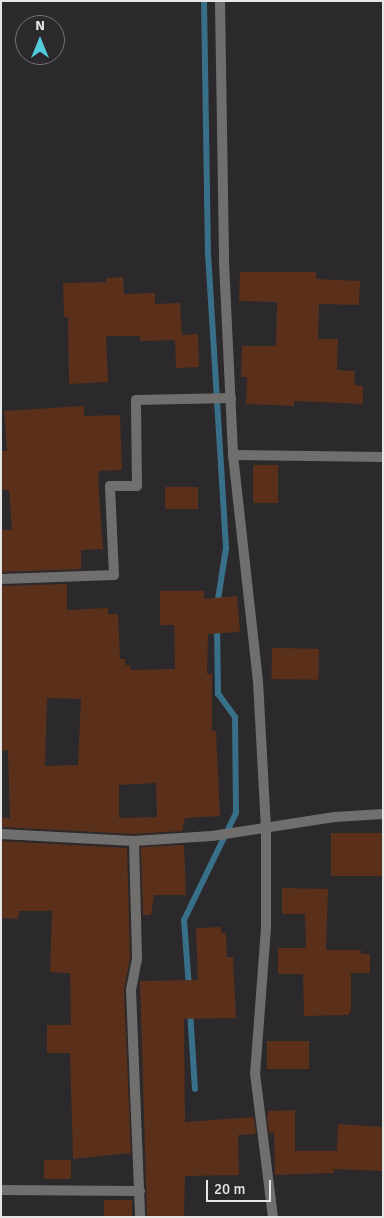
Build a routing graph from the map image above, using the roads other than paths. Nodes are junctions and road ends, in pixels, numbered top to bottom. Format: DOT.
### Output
graph roads {
  1 [pos="220,1"];
  2 [pos="230,398"];
  3 [pos="234,455"];
  4 [pos="383,457"];
  5 [pos="1,579"];
  6 [pos="383,814"];
  7 [pos="266,827"];
  8 [pos="1,834"];
  9 [pos="134,841"];
  10 [pos="1,1190"];
  11 [pos="140,1190"];
  12 [pos="140,1217"];
  13 [pos="273,1217"];
  1 -- 2 [label="street"];
  2 -- 3 [label="street"];
  2 -- 5 [label="street"];
  3 -- 4 [label="street"];
  3 -- 7 [label="street"];
  6 -- 7 [label="street"];
  7 -- 9 [label="street"];
  7 -- 13 [label="street"];
  8 -- 9 [label="street"];
  9 -- 11 [label="street"];
  10 -- 11 [label="street"];
  11 -- 12 [label="street"];
}
